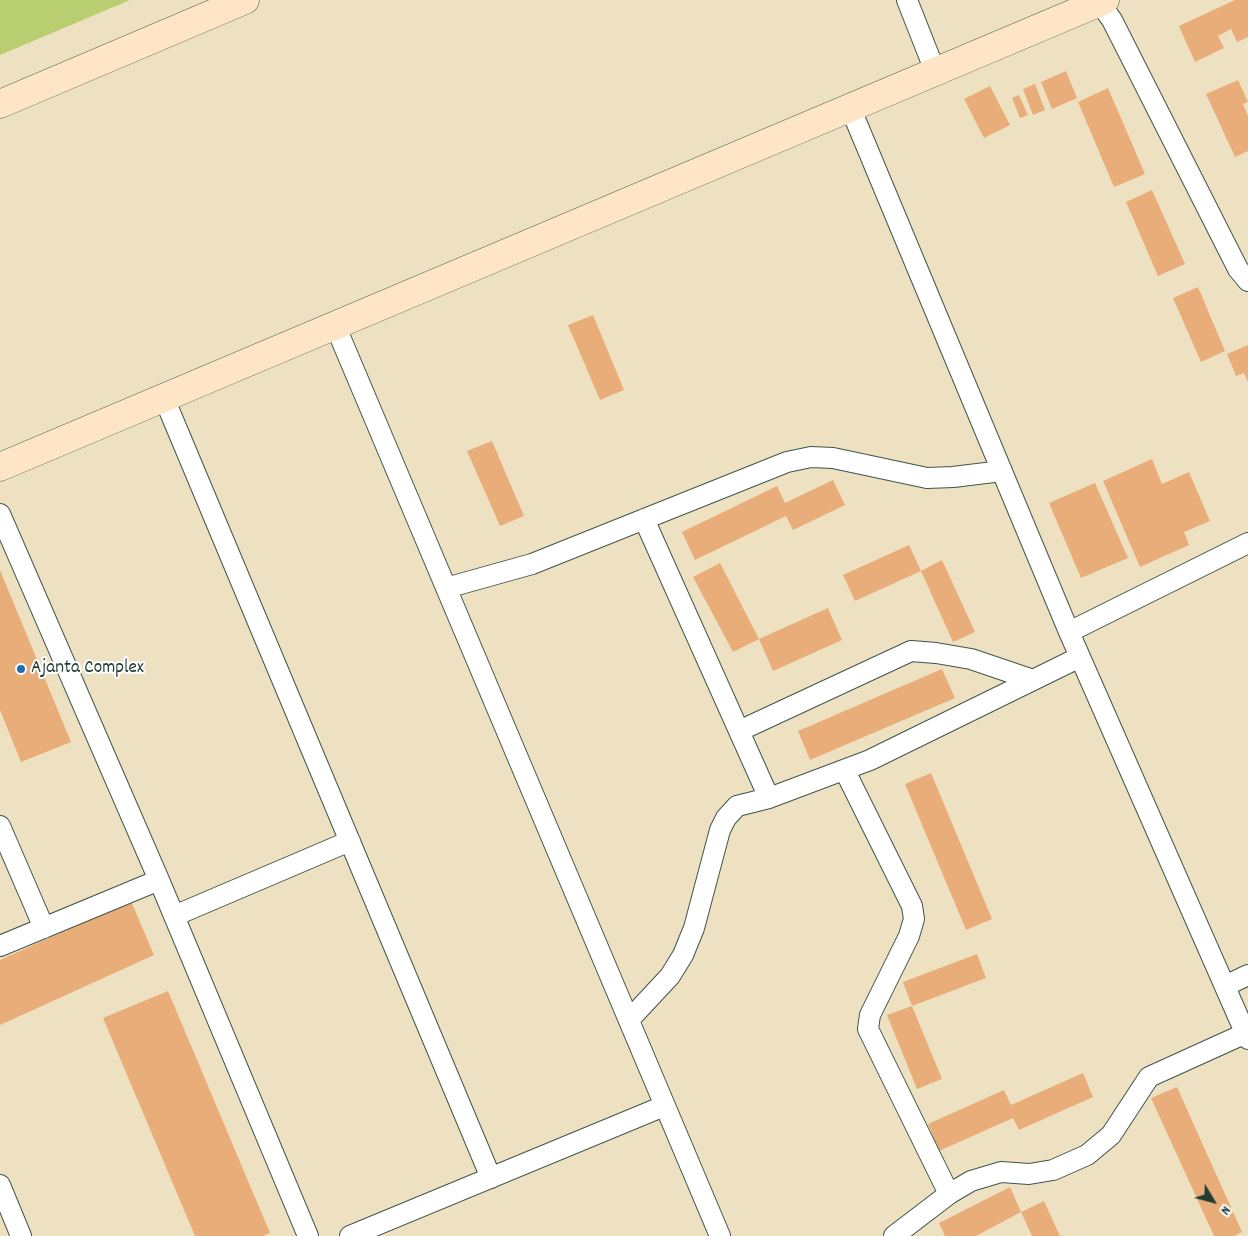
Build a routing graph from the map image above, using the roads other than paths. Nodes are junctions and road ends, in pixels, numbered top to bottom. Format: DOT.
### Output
graph roads {
  1 [pos="245,0"];
  2 [pos="907,0"];
  3 [pos="1102,1"];
  4 [pos="935,71"];
  5 [pos="0,104"];
  6 [pos="850,107"];
  7 [pos="1248,281"];
  8 [pos="335,325"];
  9 [pos="164,398"];
  10 [pos="0,467"];
  11 [pos="1002,470"];
  12 [pos="0,514"];
  13 [pos="644,519"];
  14 [pos="1248,544"];
  15 [pos="446,588"];
  16 [pos="1069,632"];
  17 [pos="1080,657"];
  18 [pos="1033,680"];
  19 [pos="739,731"];
  20 [pos="846,771"];
  21 [pos="768,798"];
  22 [pos="0,826"];
  23 [pos="350,841"];
  24 [pos="159,880"];
  25 [pos="174,916"];
  26 [pos="44,928"];
  27 [pos="0,946"];
  28 [pos="1248,975"];
  29 [pos="1225,986"];
  30 [pos="628,1020"];
  31 [pos="1247,1036"];
  32 [pos="664,1106"];
  33 [pos="491,1178"];
  34 [pos="0,1185"];
  35 [pos="949,1194"];
  36 [pos="21,1236"];
  37 [pos="308,1236"];
  38 [pos="350,1236"];
  39 [pos="720,1236"];
  40 [pos="894,1236"];
  1 -- 5 [label="street"];
  2 -- 4 [label="street"];
  3 -- 4 [label="street"];
  3 -- 7 [label="street"];
  4 -- 6 [label="street"];
  6 -- 8 [label="street"];
  6 -- 11 [label="street"];
  8 -- 9 [label="street"];
  8 -- 15 [label="street"];
  9 -- 10 [label="street"];
  9 -- 23 [label="street"];
  11 -- 13 [label="street"];
  11 -- 16 [label="street"];
  12 -- 24 [label="street"];
  13 -- 15 [label="street"];
  13 -- 19 [label="street"];
  14 -- 16 [label="street"];
  15 -- 30 [label="street"];
  16 -- 17 [label="street"];
  17 -- 18 [label="street"];
  17 -- 29 [label="street"];
  18 -- 19 [label="street"];
  18 -- 20 [label="street"];
  19 -- 21 [label="street"];
  20 -- 21 [label="street"];
  20 -- 35 [label="street"];
  21 -- 30 [label="street"];
  22 -- 26 [label="street"];
  23 -- 25 [label="street"];
  23 -- 33 [label="street"];
  24 -- 25 [label="street"];
  24 -- 26 [label="street"];
  25 -- 37 [label="street"];
  26 -- 27 [label="street"];
  28 -- 29 [label="street"];
  29 -- 31 [label="street"];
  30 -- 32 [label="street"];
  31 -- 35 [label="street"];
  32 -- 33 [label="street"];
  32 -- 39 [label="street"];
  33 -- 38 [label="street"];
  34 -- 36 [label="street"];
  35 -- 40 [label="street"];
}
